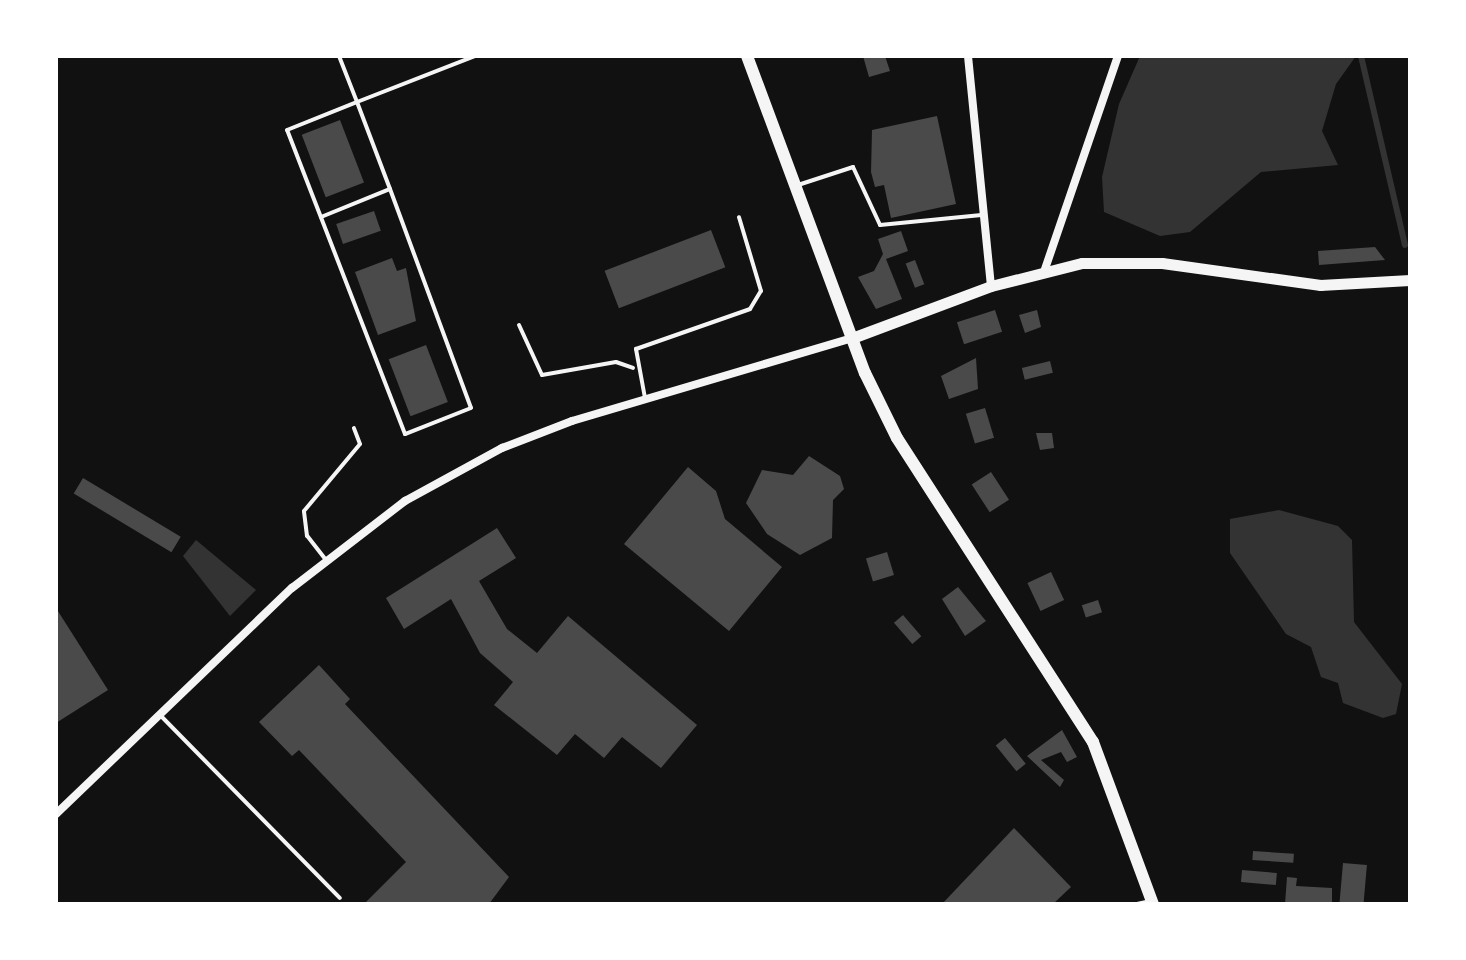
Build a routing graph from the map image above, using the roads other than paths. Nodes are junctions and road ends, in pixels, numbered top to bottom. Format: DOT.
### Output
graph roads {
  1 [pos="339,56"];
  2 [pos="475,56"];
  3 [pos="747,56"];
  4 [pos="968,56"];
  5 [pos="1118,56"];
  6 [pos="357,102"];
  7 [pos="795,186"];
  8 [pos="390,189"];
  9 [pos="982,215"];
  10 [pos="320,217"];
  11 [pos="739,217"];
  12 [pos="1045,269"];
  13 [pos="1410,280"];
  14 [pos="991,286"];
  15 [pos="519,325"];
  16 [pos="852,338"];
  17 [pos="635,370"];
  18 [pos="645,398"];
  19 [pos="354,428"];
  20 [pos="326,560"];
  21 [pos="161,716"];
  22 [pos="56,814"];
  23 [pos="340,898"];
  24 [pos="1153,902"];
  25 [pos="1063,904"];
  26 [pos="1092,904"];
  27 [pos="1137,904"];
  1 -- 6 [label="lane"];
  2 -- 6 [label="lane"];
  3 -- 7 [label="main road"];
  4 -- 9 [label="street"];
  5 -- 12 [label="street"];
  6 -- 8 [label="lane"];
  6 -- 10 [label="lane"];
  7 -- 9 [label="lane"];
  7 -- 16 [label="main road"];
  8 -- 10 [label="lane"];
  8 -- 10 [label="lane"];
  9 -- 14 [label="street"];
  11 -- 17 [label="lane"];
  12 -- 13 [label="street"];
  12 -- 14 [label="street"];
  14 -- 16 [label="street"];
  15 -- 17 [label="lane"];
  16 -- 18 [label="street"];
  16 -- 24 [label="main road"];
  17 -- 18 [label="lane"];
  18 -- 20 [label="street"];
  19 -- 20 [label="lane"];
  20 -- 21 [label="street"];
  21 -- 22 [label="street"];
  21 -- 23 [label="lane"];
  24 -- 27 [label="lane"];
  25 -- 26 [label="lane"];
}
